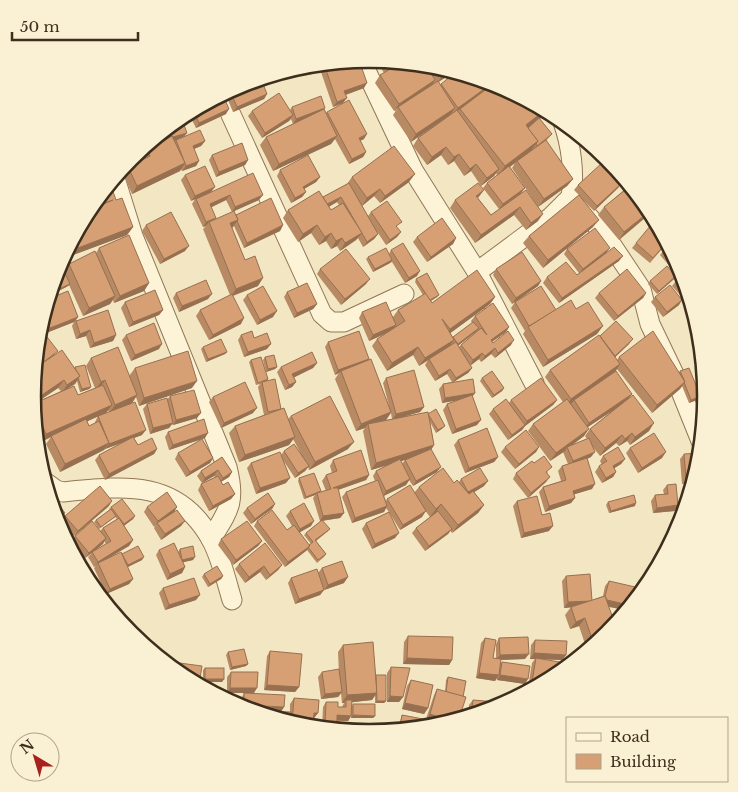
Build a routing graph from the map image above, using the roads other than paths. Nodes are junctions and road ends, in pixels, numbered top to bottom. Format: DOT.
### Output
graph roads {
  1 [pos="365,68"];
  2 [pos="225,102"];
  3 [pos="566,134"];
  4 [pos="118,186"];
  5 [pos="571,198"];
  6 [pos="477,272"];
  7 [pos="404,294"];
  8 [pos="534,383"];
  9 [pos="695,426"];
  10 [pos="55,489"];
  11 [pos="211,539"];
  12 [pos="232,600"];
  1 -- 6 [label="street"];
  2 -- 7 [label="street"];
  3 -- 5 [label="street"];
  4 -- 11 [label="street"];
  5 -- 6 [label="street"];
  5 -- 9 [label="street"];
  6 -- 8 [label="street"];
  10 -- 11 [label="street"];
  11 -- 12 [label="street"];
}
